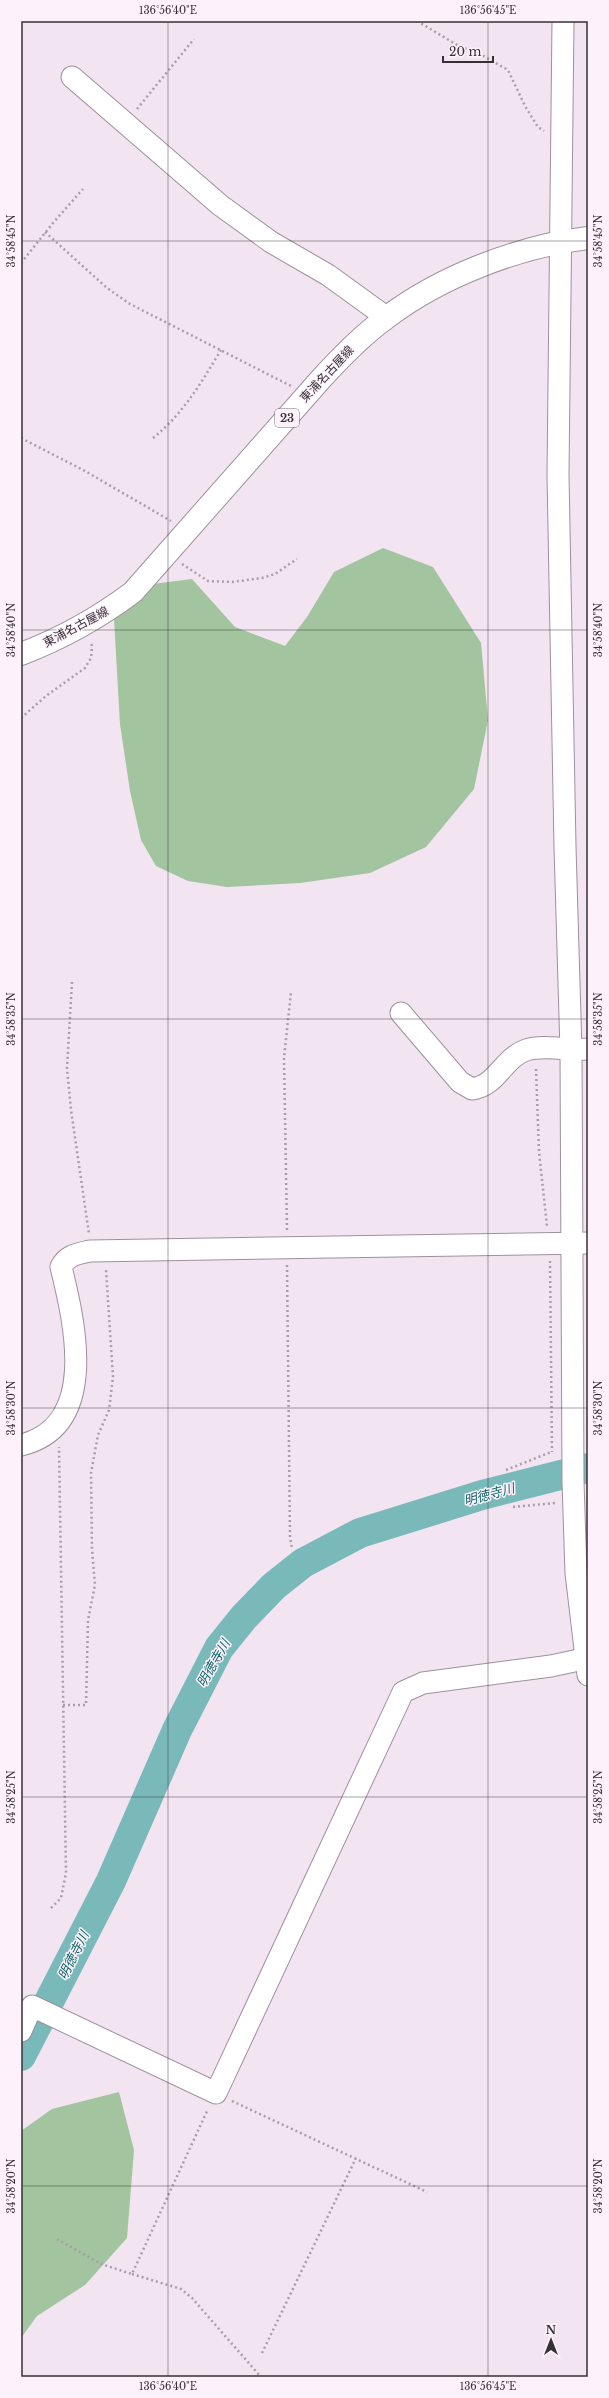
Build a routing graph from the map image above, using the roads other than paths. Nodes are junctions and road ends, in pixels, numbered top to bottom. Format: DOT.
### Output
graph roads {
  1 [pos="563,21"];
  2 [pos="72,77"];
  3 [pos="588,238"];
  4 [pos="562,241"];
  5 [pos="386,318"];
  6 [pos="21,654"];
  7 [pos="401,1013"];
  8 [pos="579,1050"];
  9 [pos="579,1243"];
  10 [pos="21,1445"];
  11 [pos="587,1664"];
  12 [pos="21,2031"];
  1 -- 4 [label="street"];
  2 -- 5 [label="street"];
  3 -- 4 [label="main road, 東浦名古屋線 / 23"];
  4 -- 5 [label="main road, 東浦名古屋線 / 23"];
  4 -- 8 [label="street"];
  5 -- 6 [label="main road, 東浦名古屋線 / 23"];
  7 -- 8 [label="street"];
  8 -- 9 [label="street"];
  9 -- 10 [label="street"];
  9 -- 11 [label="street"];
  11 -- 12 [label="street"];
}
